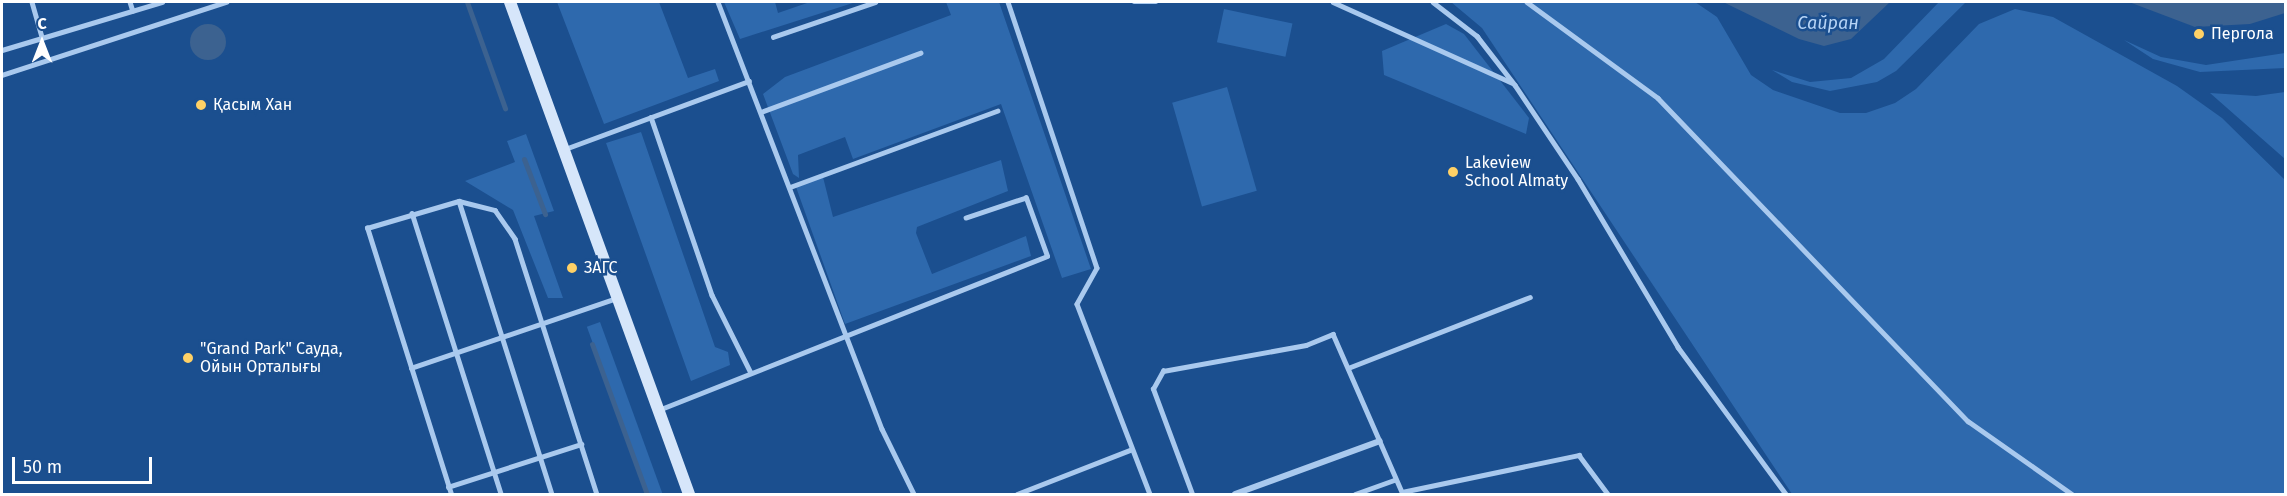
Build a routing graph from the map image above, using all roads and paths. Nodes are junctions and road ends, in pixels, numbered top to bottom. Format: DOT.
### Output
graph roads {
  1 [pos="32,2"];
  2 [pos="130,2"];
  3 [pos="162,2"];
  4 [pos="226,2"];
  5 [pos="510,2"];
  6 [pos="718,2"];
  7 [pos="875,2"];
  8 [pos="1008,2"];
  9 [pos="1134,2"];
  10 [pos="1156,2"];
  11 [pos="1333,2"];
  12 [pos="1433,2"];
  13 [pos="1527,2"];
  14 [pos="133,11"];
  15 [pos="42,38"];
  16 [pos="773,38"];
  17 [pos="2,50"];
  18 [pos="920,53"];
  19 [pos="2,75"];
  20 [pos="749,81"];
  21 [pos="1515,85"];
  22 [pos="997,111"];
  23 [pos="761,112"];
  24 [pos="651,117"];
  25 [pos="563,150"];
  26 [pos="790,187"];
  27 [pos="459,201"];
  28 [pos="411,213"];
  29 [pos="966,218"];
  30 [pos="1530,297"];
  31 [pos="617,298"];
  32 [pos="544,327"];
  33 [pos="846,333"];
  34 [pos="503,339"];
  35 [pos="456,354"];
  36 [pos="411,368"];
  37 [pos="1347,368"];
  38 [pos="751,373"];
  39 [pos="658,410"];
  40 [pos="1380,441"];
  41 [pos="581,444"];
  42 [pos="1130,450"];
  43 [pos="540,457"];
  44 [pos="494,472"];
  45 [pos="1394,480"];
  46 [pos="448,487"];
  47 [pos="1403,493"];
  48 [pos="450,495"];
  49 [pos="501,495"];
  50 [pos="552,495"];
  51 [pos="597,495"];
  52 [pos="689,495"];
  53 [pos="914,495"];
  54 [pos="1017,495"];
  55 [pos="1150,495"];
  56 [pos="1192,495"];
  57 [pos="1235,495"];
  58 [pos="1355,495"];
  59 [pos="1608,495"];
  60 [pos="1786,495"];
  61 [pos="2072,495"];
  1 -- 15 [label="lane"];
  2 -- 14 [label="lane"];
  3 -- 14 [label="lane"];
  4 -- 19 [label="lane"];
  5 -- 25 [label="main road"];
  6 -- 20 [label="lane"];
  7 -- 16 [label="lane"];
  8 -- 42 [label="lane"];
  9 -- 10 [label="lane"];
  11 -- 21 [label="lane"];
  12 -- 21 [label="lane"];
  13 -- 61 [label="lane"];
  14 -- 15 [label="lane"];
  15 -- 17 [label="lane"];
  18 -- 23 [label="lane"];
  20 -- 23 [label="lane"];
  20 -- 24 [label="lane"];
  21 -- 60 [label="lane"];
  22 -- 26 [label="lane"];
  23 -- 26 [label="lane"];
  24 -- 25 [label="lane"];
  24 -- 38 [label="lane"];
  25 -- 31 [label="main road"];
  26 -- 33 [label="lane"];
  27 -- 28 [label="lane"];
  27 -- 32 [label="lane"];
  27 -- 34 [label="lane"];
  28 -- 35 [label="lane"];
  28 -- 36 [label="lane"];
  29 -- 33 [label="lane"];
  30 -- 37 [label="lane"];
  31 -- 32 [label="lane"];
  31 -- 39 [label="main road"];
  32 -- 34 [label="lane"];
  32 -- 41 [label="lane"];
  33 -- 38 [label="lane"];
  33 -- 53 [label="lane"];
  34 -- 35 [label="lane"];
  34 -- 43 [label="lane"];
  35 -- 36 [label="lane"];
  35 -- 44 [label="lane"];
  36 -- 46 [label="lane"];
  37 -- 40 [label="lane"];
  37 -- 56 [label="lane"];
  38 -- 39 [label="lane"];
  39 -- 52 [label="main road"];
  40 -- 45 [label="lane"];
  40 -- 57 [label="street"];
  41 -- 43 [label="lane"];
  41 -- 51 [label="lane"];
  42 -- 54 [label="lane"];
  42 -- 55 [label="lane"];
  43 -- 44 [label="lane"];
  43 -- 50 [label="lane"];
  44 -- 46 [label="lane"];
  44 -- 49 [label="lane"];
  45 -- 47 [label="lane"];
  45 -- 58 [label="lane"];
  46 -- 48 [label="lane"];
  47 -- 59 [label="lane"];
}
